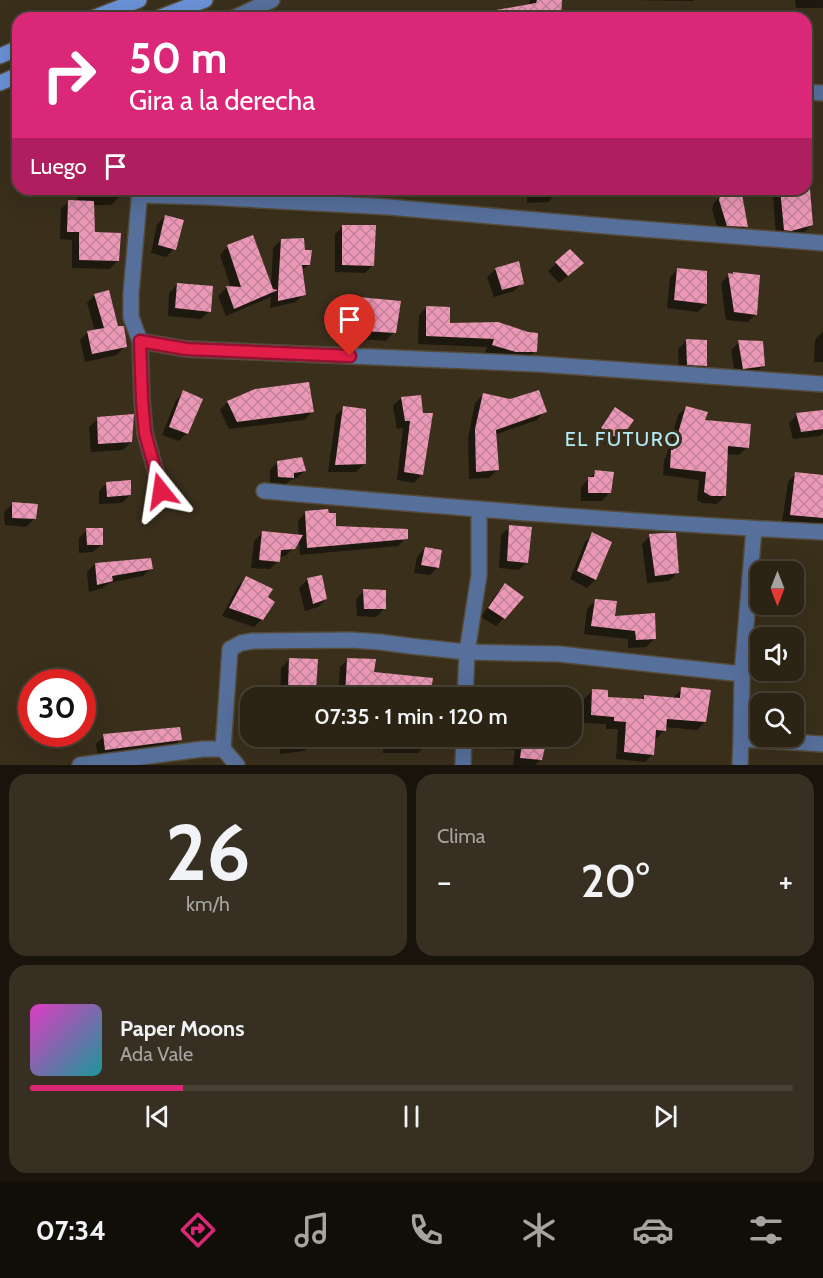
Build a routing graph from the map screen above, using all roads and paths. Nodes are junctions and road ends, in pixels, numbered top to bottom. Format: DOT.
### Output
graph roads {
  1 [pos="138,0"];
  2 [pos="205,0"];
  3 [pos="272,0"];
  4 [pos="108,12"];
  5 [pos="174,12"];
  6 [pos="247,12"];
  7 [pos="140,195"];
  8 [pos="190,195"];
  9 [pos="823,243"];
  10 [pos="140,341"];
  11 [pos="823,384"];
  12 [pos="161,491"];
  13 [pos="264,491"];
  14 [pos="479,510"];
  15 [pos="754,529"];
  16 [pos="823,532"];
  17 [pos="467,652"];
  18 [pos="742,674"];
  19 [pos="465,687"];
  20 [pos="741,739"];
  21 [pos="823,744"];
  22 [pos="463,747"];
  23 [pos="223,749"];
  24 [pos="80,765"];
  25 [pos="237,765"];
  26 [pos="462,765"];
  27 [pos="740,765"];
  1 -- 4 [label="main road"];
  2 -- 5 [label="main road"];
  3 -- 6 [label="street"];
  7 -- 10 [label="street"];
  8 -- 9 [label="street"];
  10 -- 11 [label="street"];
  10 -- 12 [label="street"];
  13 -- 14 [label="street"];
  14 -- 15 [label="street"];
  14 -- 17 [label="street"];
  15 -- 16 [label="street"];
  15 -- 18 [label="street"];
  17 -- 18 [label="street"];
  17 -- 19 [label="street"];
  17 -- 23 [label="street"];
  18 -- 20 [label="street"];
  20 -- 21 [label="street"];
  20 -- 27 [label="street"];
  22 -- 26 [label="street"];
  23 -- 24 [label="street"];
  23 -- 25 [label="street"];
}
